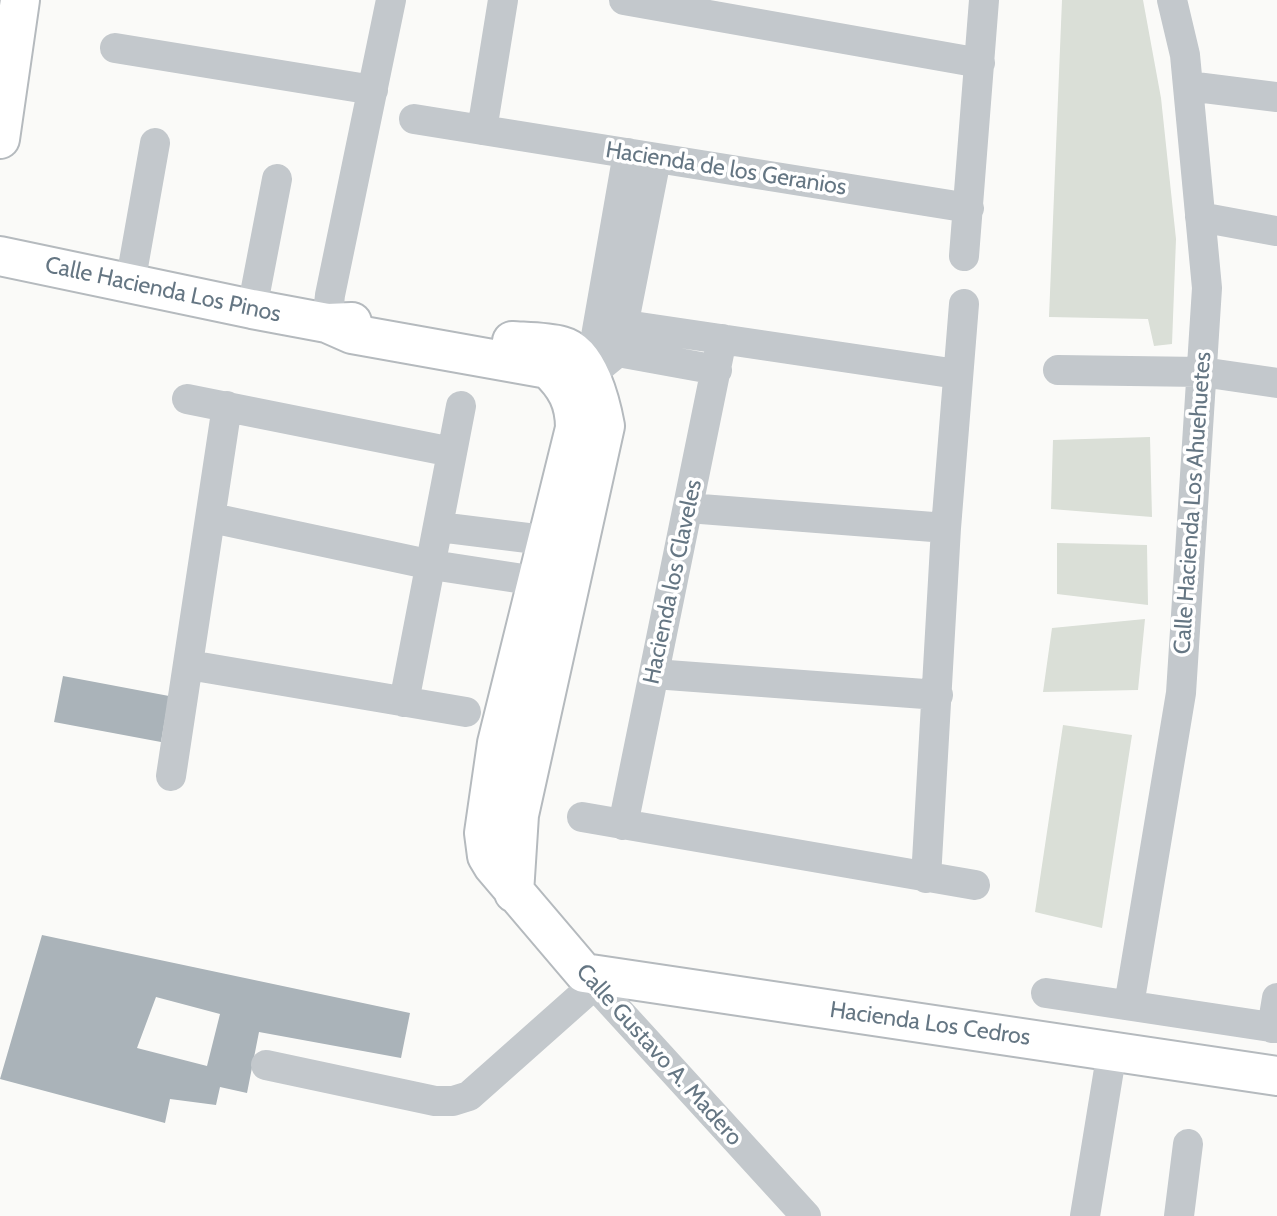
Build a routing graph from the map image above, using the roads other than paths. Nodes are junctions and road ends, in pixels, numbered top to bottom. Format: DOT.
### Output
graph roads {
  1 [pos="20,0"];
  2 [pos="391,0"];
  3 [pos="503,0"];
  4 [pos="624,0"];
  5 [pos="984,0"];
  6 [pos="1172,0"];
  7 [pos="115,48"];
  8 [pos="980,63"];
  9 [pos="1188,86"];
  10 [pos="373,90"];
  11 [pos="1277,97"];
  12 [pos="414,119"];
  13 [pos="482,130"];
  14 [pos="0,139"];
  15 [pos="155,143"];
  16 [pos="642,156"];
  17 [pos="277,179"];
  18 [pos="969,208"];
  19 [pos="1200,217"];
  20 [pos="1276,231"];
  21 [pos="0,256"];
  22 [pos="964,256"];
  23 [pos="620,280"];
  24 [pos="130,284"];
  25 [pos="964,304"];
  26 [pos="252,309"];
  27 [pos="327,323"];
  28 [pos="622,338"];
  29 [pos="722,339"];
  30 [pos="717,370"];
  31 [pos="1058,370"];
  32 [pos="1202,372"];
  33 [pos="957,374"];
  34 [pos="1277,383"];
  35 [pos="579,385"];
  36 [pos="187,400"];
  37 [pos="227,406"];
  38 [pos="461,406"];
  39 [pos="452,452"];
  40 [pos="688,509"];
  41 [pos="212,518"];
  42 [pos="439,527"];
  43 [pos="946,528"];
  44 [pos="562,542"];
  45 [pos="432,565"];
  46 [pos="552,584"];
  47 [pos="189,665"];
  48 [pos="654,674"];
  49 [pos="938,695"];
  50 [pos="404,702"];
  51 [pos="466,712"];
  52 [pos="171,776"];
  53 [pos="582,817"];
  54 [pos="623,825"];
  55 [pos="926,878"];
  56 [pos="975,885"];
  57 [pos="589,979"];
  58 [pos="1046,993"];
  59 [pos="1277,998"];
  60 [pos="1129,1005"];
  61 [pos="1275,1028"];
  62 [pos="1112,1051"];
  63 [pos="266,1065"];
  64 [pos="1277,1076"];
  65 [pos="1188,1144"];
  66 [pos="806,1216"];
  67 [pos="1085,1216"];
  68 [pos="1179,1216"];
  1 -- 14 [label="main road"];
  2 -- 10 [label="street"];
  3 -- 13 [label="street"];
  4 -- 8 [label="street"];
  5 -- 8 [label="street"];
  6 -- 9 [label="street, Calle Hacienda Los Ahuehuetes"];
  7 -- 10 [label="street"];
  8 -- 18 [label="street"];
  9 -- 11 [label="street"];
  9 -- 19 [label="street, Calle Hacienda Los Ahuehuetes"];
  10 -- 27 [label="street"];
  12 -- 13 [label="street, Hacienda de los Geranios"];
  13 -- 16 [label="street, Hacienda de los Geranios"];
  15 -- 24 [label="street"];
  16 -- 18 [label="street, Hacienda de los Geranios"];
  16 -- 23 [label="street"];
  17 -- 26 [label="street"];
  18 -- 22 [label="street"];
  19 -- 20 [label="street"];
  19 -- 32 [label="street, Calle Hacienda Los Ahuehuetes"];
  21 -- 24 [label="main road, Calle Hacienda Los Pinos"];
  23 -- 28 [label="street"];
  23 -- 35 [label="street"];
  24 -- 26 [label="main road, Calle Hacienda Los Pinos"];
  25 -- 33 [label="street"];
  26 -- 27 [label="main road, Calle Hacienda Los Pinos"];
  27 -- 35 [label="main road, Calle Hacienda Los Pinos"];
  28 -- 29 [label="street"];
  28 -- 30 [label="street"];
  28 -- 35 [label="street"];
  29 -- 30 [label="street, Hacienda los Claveles"];
  29 -- 33 [label="street"];
  30 -- 40 [label="street, Hacienda los Claveles"];
  31 -- 32 [label="street"];
  32 -- 34 [label="street"];
  32 -- 60 [label="street, Calle Hacienda Los Ahuehuetes"];
  33 -- 43 [label="street"];
  35 -- 44 [label="main road, Calle Gustavo A. Madero"];
  36 -- 37 [label="street"];
  37 -- 39 [label="street"];
  37 -- 41 [label="street"];
  38 -- 39 [label="street"];
  39 -- 42 [label="street"];
  40 -- 43 [label="street"];
  40 -- 48 [label="street, Hacienda los Claveles"];
  41 -- 45 [label="street"];
  41 -- 47 [label="street"];
  42 -- 44 [label="street"];
  42 -- 45 [label="street"];
  43 -- 49 [label="street"];
  44 -- 46 [label="main road, Calle Gustavo A. Madero"];
  45 -- 46 [label="street"];
  45 -- 50 [label="street"];
  46 -- 57 [label="main road, Calle Gustavo A. Madero"];
  47 -- 50 [label="street"];
  47 -- 52 [label="street"];
  48 -- 49 [label="street"];
  48 -- 54 [label="street, Hacienda los Claveles"];
  49 -- 55 [label="street"];
  50 -- 51 [label="street"];
  53 -- 54 [label="street"];
  54 -- 55 [label="street"];
  55 -- 56 [label="street"];
  57 -- 62 [label="main road, Hacienda Los Cedros"];
  57 -- 63 [label="street"];
  57 -- 66 [label="street, Calle Gustavo A. Madero"];
  58 -- 60 [label="street"];
  59 -- 61 [label="street"];
  60 -- 61 [label="street"];
  62 -- 64 [label="main road, Hacienda Los Cedros"];
  62 -- 67 [label="street"];
  65 -- 68 [label="street"];
}
